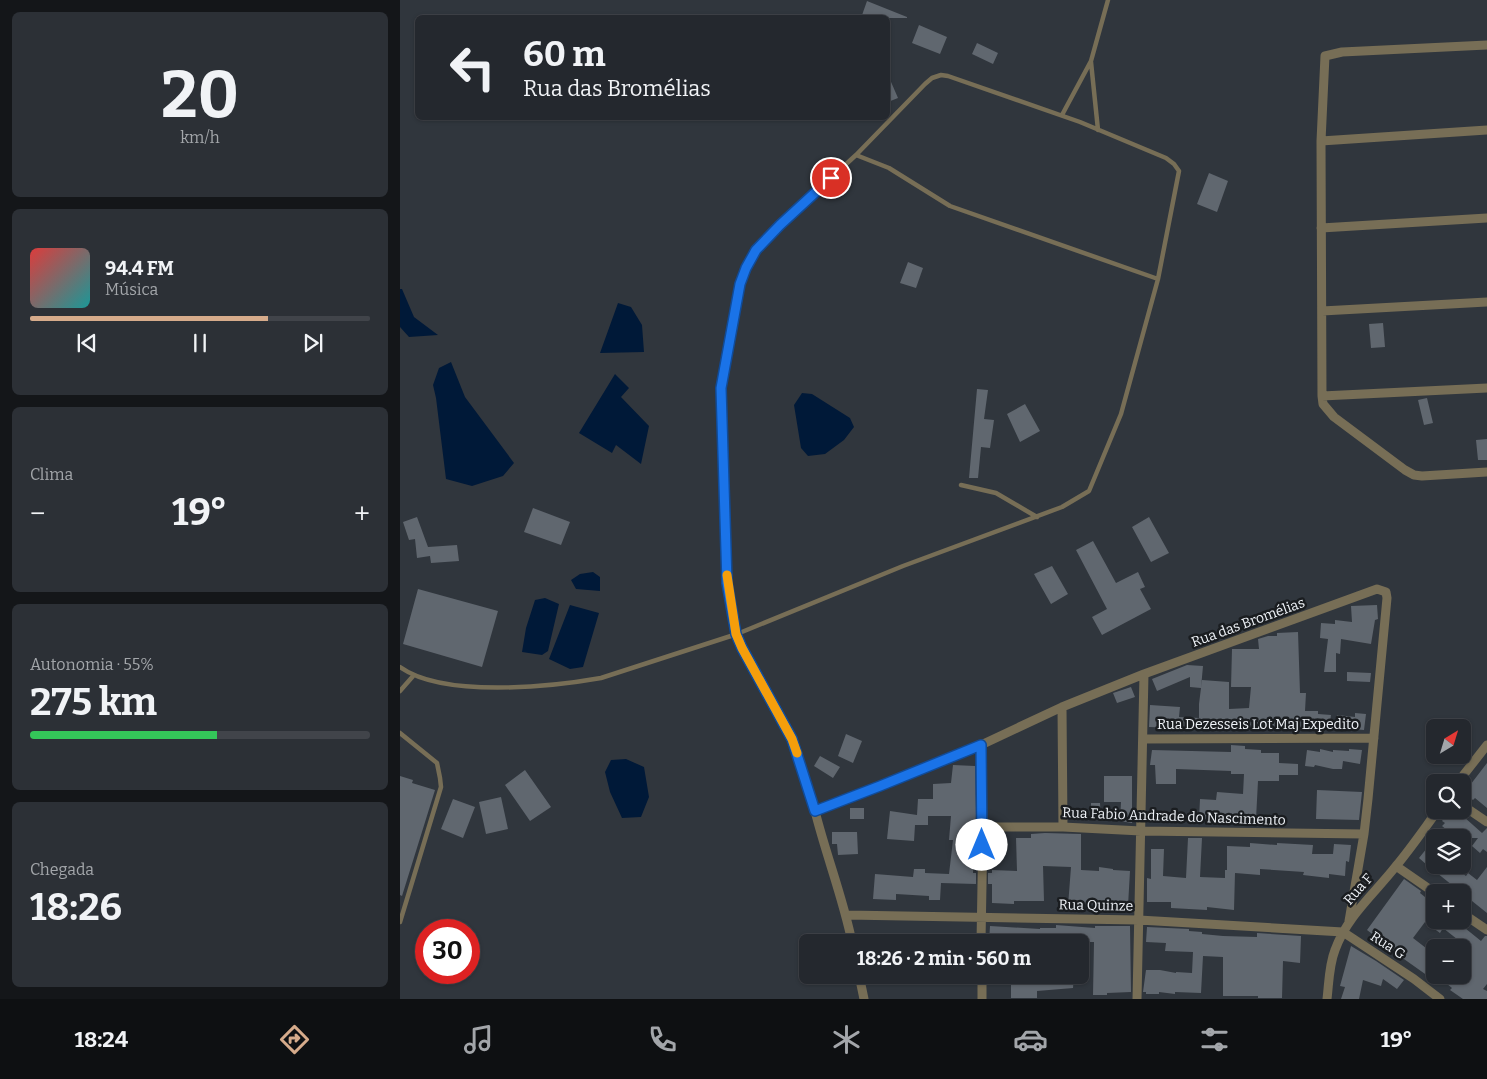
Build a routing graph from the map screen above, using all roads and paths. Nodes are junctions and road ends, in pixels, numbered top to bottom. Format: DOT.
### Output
graph roads {
  1 [pos="1108,0"];
  2 [pos="1487,45"];
  3 [pos="1091,61"];
  4 [pos="1062,115"];
  5 [pos="1098,130"];
  6 [pos="1487,130"];
  7 [pos="1321,141"];
  8 [pos="856,155"];
  9 [pos="1487,218"];
  10 [pos="1321,228"];
  11 [pos="1158,279"];
  12 [pos="1487,302"];
  13 [pos="1322,311"];
  14 [pos="1487,388"];
  15 [pos="1322,396"];
  16 [pos="1487,472"];
  17 [pos="961,485"];
  18 [pos="1037,517"];
  19 [pos="736,634"];
  20 [pos="400,667"];
  21 [pos="1144,674"];
  22 [pos="414,675"];
  23 [pos="400,691"];
  24 [pos="1062,706"];
  25 [pos="400,733"];
  26 [pos="1143,738"];
  27 [pos="1374,738"];
  28 [pos="981,745"];
  29 [pos="1487,745"];
  30 [pos="1464,774"];
  31 [pos="815,811"];
  32 [pos="1471,811"];
  33 [pos="1431,819"];
  34 [pos="1487,822"];
  35 [pos="983,827"];
  36 [pos="1062,827"];
  37 [pos="1141,831"];
  38 [pos="1364,834"];
  39 [pos="1396,866"];
  40 [pos="1426,887"];
  41 [pos="847,915"];
  42 [pos="981,917"];
  43 [pos="1471,919"];
  44 [pos="1139,920"];
  45 [pos="1349,921"];
  46 [pos="400,922"];
  47 [pos="1487,930"];
  48 [pos="1343,932"];
  49 [pos="851,934"];
  50 [pos="981,934"];
  51 [pos="861,984"];
  52 [pos="982,984"];
  53 [pos="864,999"];
  54 [pos="982,999"];
  55 [pos="1137,999"];
  56 [pos="1327,999"];
  57 [pos="1440,999"];
  1 -- 3 [label="lane"];
  2 -- 7 [label="street"];
  3 -- 4 [label="lane"];
  3 -- 5 [label="lane"];
  4 -- 5 [label="lane"];
  4 -- 8 [label="lane"];
  5 -- 11 [label="lane"];
  6 -- 7 [label="street"];
  7 -- 10 [label="street"];
  8 -- 11 [label="lane"];
  8 -- 19 [label="lane"];
  9 -- 10 [label="street"];
  10 -- 13 [label="street"];
  11 -- 18 [label="lane"];
  12 -- 13 [label="street"];
  13 -- 15 [label="street"];
  14 -- 15 [label="street"];
  15 -- 16 [label="street"];
  17 -- 18 [label="lane"];
  18 -- 19 [label="lane"];
  19 -- 22 [label="lane"];
  19 -- 31 [label="lane"];
  20 -- 22 [label="lane"];
  21 -- 24 [label="street, Rua das Bromélias"];
  21 -- 26 [label="street"];
  21 -- 27 [label="street, Rua das Bromélias"];
  22 -- 23 [label="lane"];
  24 -- 28 [label="street, Rua das Bromélias"];
  24 -- 36 [label="street"];
  25 -- 46 [label="lane"];
  26 -- 27 [label="street, Rua Dezesseis Lot Maj Expedito"];
  26 -- 37 [label="street"];
  27 -- 38 [label="street, Rua das Bromélias"];
  28 -- 31 [label="street, Rua das Bromélias"];
  28 -- 35 [label="street"];
  29 -- 30 [label="street"];
  31 -- 41 [label="street"];
  32 -- 34 [label="street"];
  33 -- 39 [label="street, Rua F"];
  35 -- 36 [label="street, Rua Fabio Andrade do Nascimento"];
  35 -- 42 [label="street"];
  36 -- 37 [label="street, Rua Fabio Andrade do Nascimento"];
  37 -- 38 [label="street, Rua Fabio Andrade do Nascimento"];
  37 -- 44 [label="street"];
  38 -- 45 [label="street, Rua das Bromélias"];
  39 -- 40 [label="street"];
  39 -- 45 [label="street, Rua F"];
  41 -- 42 [label="street, Rua Quinze"];
  41 -- 49 [label="street"];
  42 -- 44 [label="street, Rua Quinze"];
  42 -- 50 [label="street"];
  43 -- 47 [label="street"];
  44 -- 48 [label="street, Rua Quinze"];
  44 -- 55 [label="street"];
  45 -- 48 [label="street, Rua F"];
  48 -- 56 [label="street, Rua F"];
  48 -- 57 [label="street, Rua G"];
  51 -- 53 [label="street"];
  52 -- 54 [label="street"];
}
